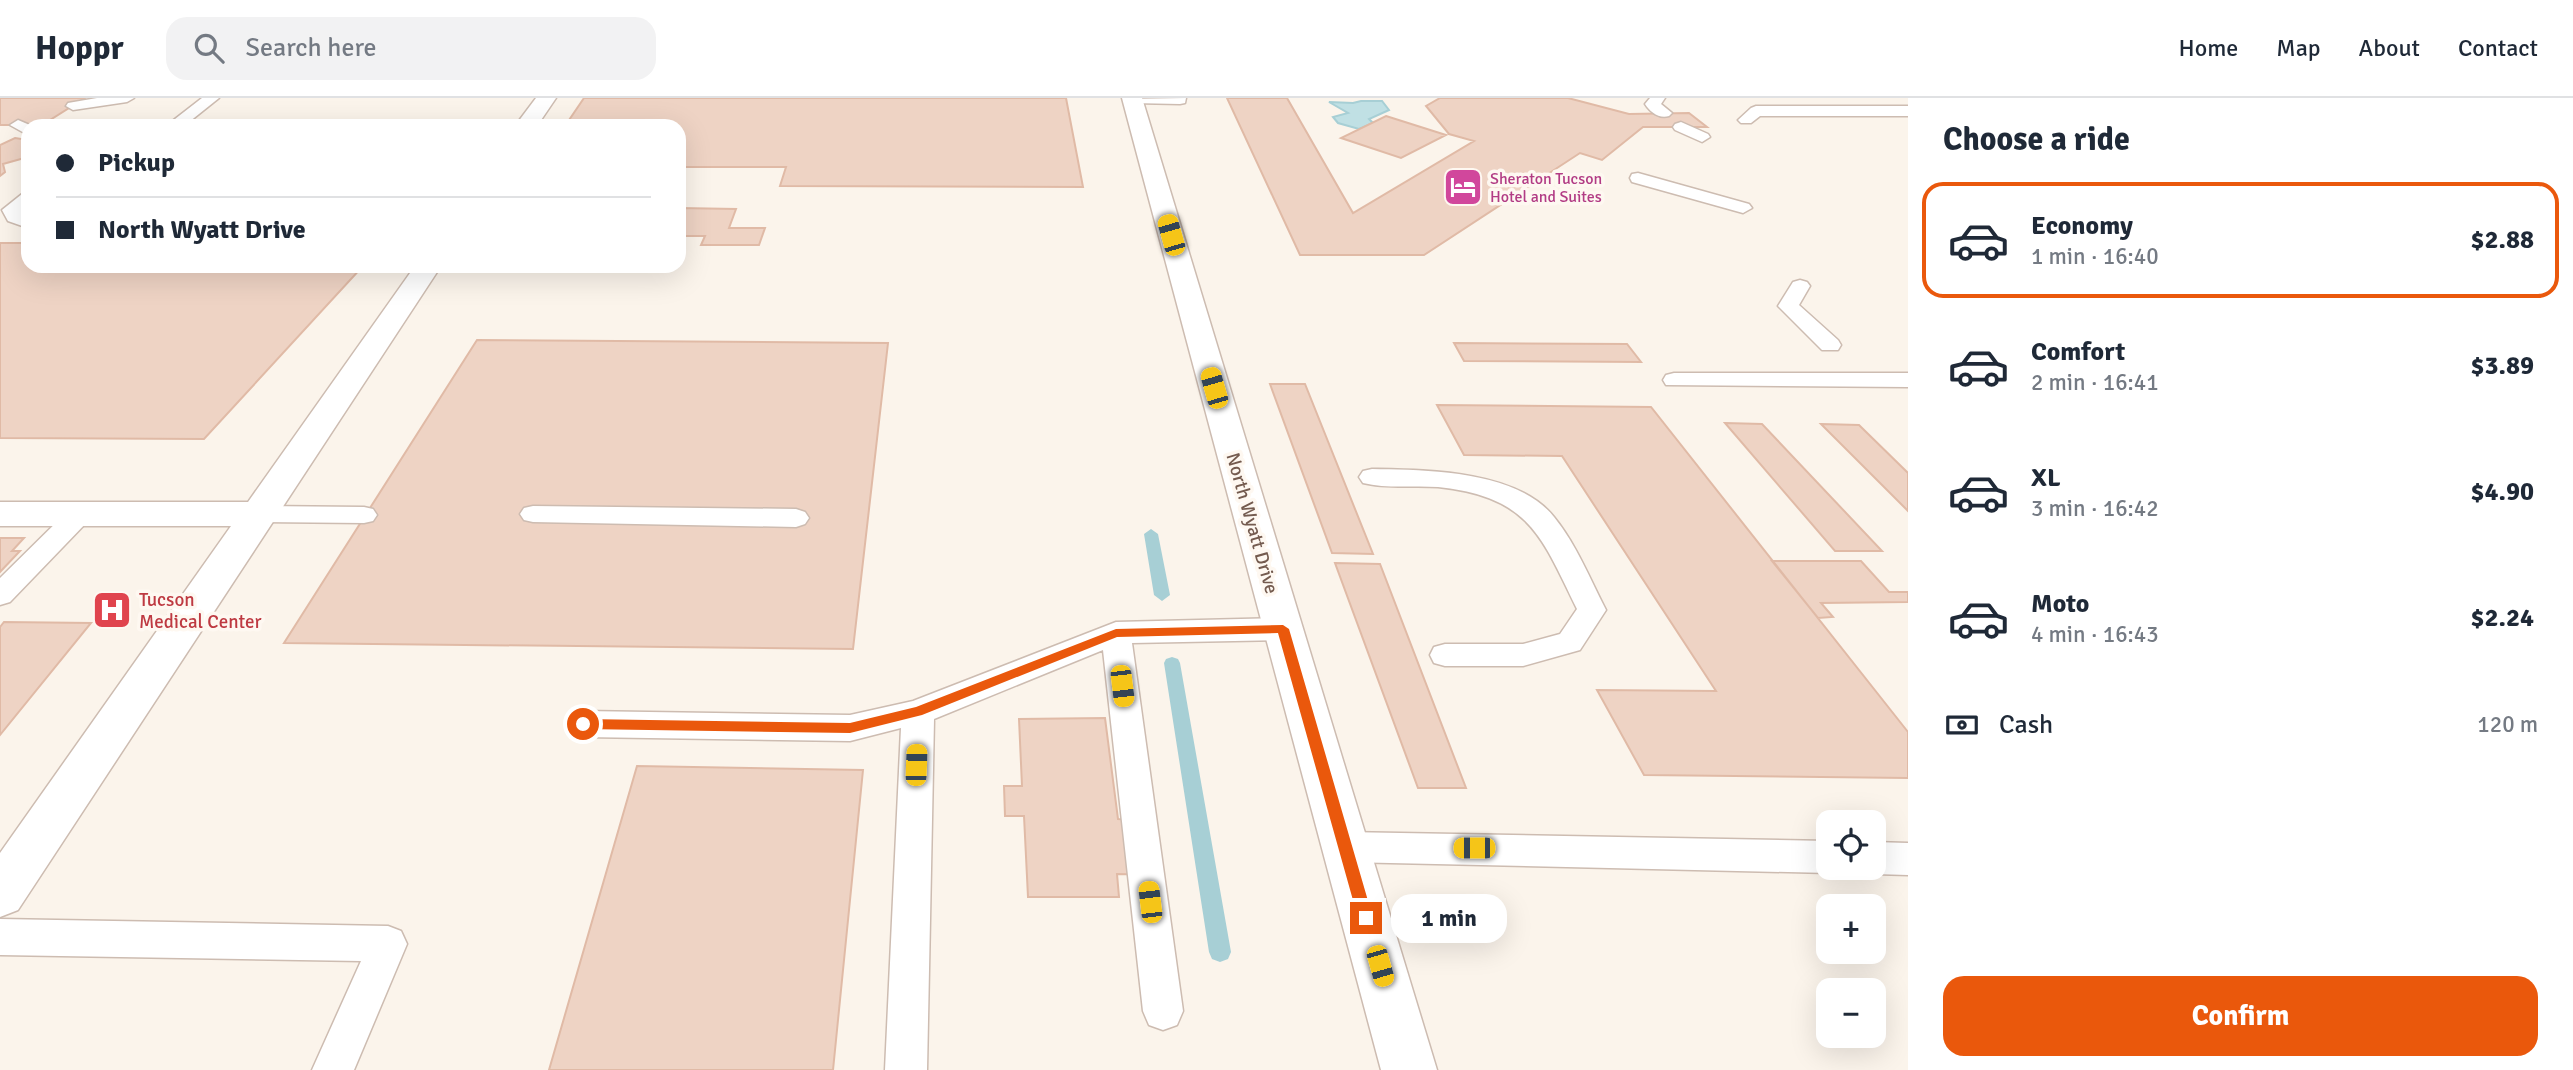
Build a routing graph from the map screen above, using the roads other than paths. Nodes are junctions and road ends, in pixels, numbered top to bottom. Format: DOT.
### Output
graph roads {
  1 [pos="127,98"];
  2 [pos="212,98"];
  3 [pos="546,98"];
  4 [pos="1132,99"];
  5 [pos="1180,100"];
  6 [pos="73,106"];
  7 [pos="1908,111"];
  8 [pos="184,119"];
  9 [pos="531,119"];
  10 [pos="1681,127"];
  11 [pos="1772,127"];
  12 [pos="1702,137"];
  13 [pos="1638,178"];
  14 [pos="21,203"];
  15 [pos="1743,208"];
  16 [pos="21,220"];
  17 [pos="423,273"];
  18 [pos="1800,286"];
  19 [pos="1829,345"];
  20 [pos="1674,380"];
  21 [pos="1908,380"];
  22 [pos="1371,477"];
  23 [pos="0,514"];
  24 [pos="80,514"];
  25 [pos="261,514"];
  26 [pos="533,514"];
  27 [pos="364,515"];
  28 [pos="796,519"];
  29 [pos="0,595"];
  30 [pos="1283,629"];
  31 [pos="1116,633"];
  32 [pos="1445,655"];
  33 [pos="918,712"];
  34 [pos="583,724"];
  35 [pos="1345,847"];
  36 [pos="1816,857"];
  37 [pos="1886,858"];
  38 [pos="1908,859"];
  39 [pos="0,894"];
  40 [pos="0,937"];
  41 [pos="1163,1011"];
  42 [pos="333,1070"];
  43 [pos="906,1070"];
  44 [pos="1409,1070"];
  1 -- 6 [label="lane"];
  2 -- 8 [label="lane"];
  3 -- 9 [label="street"];
  4 -- 5 [label="lane"];
  4 -- 30 [label="street, North Wyatt Drive"];
  7 -- 11 [label="lane"];
  10 -- 12 [label="lane"];
  13 -- 15 [label="lane"];
  14 -- 16 [label="lane"];
  17 -- 25 [label="street"];
  18 -- 19 [label="lane"];
  20 -- 21 [label="lane"];
  22 -- 32 [label="lane"];
  23 -- 24 [label="street"];
  24 -- 25 [label="street"];
  24 -- 29 [label="lane"];
  25 -- 27 [label="lane"];
  25 -- 39 [label="street"];
  26 -- 28 [label="lane"];
  30 -- 31 [label="lane"];
  30 -- 35 [label="street, North Wyatt Drive"];
  31 -- 33 [label="lane"];
  31 -- 41 [label="lane"];
  33 -- 34 [label="lane"];
  33 -- 43 [label="lane"];
  35 -- 36 [label="lane"];
  35 -- 44 [label="street, North Wyatt Drive"];
  37 -- 38 [label="lane"];
  40 -- 42 [label="lane"];
}
